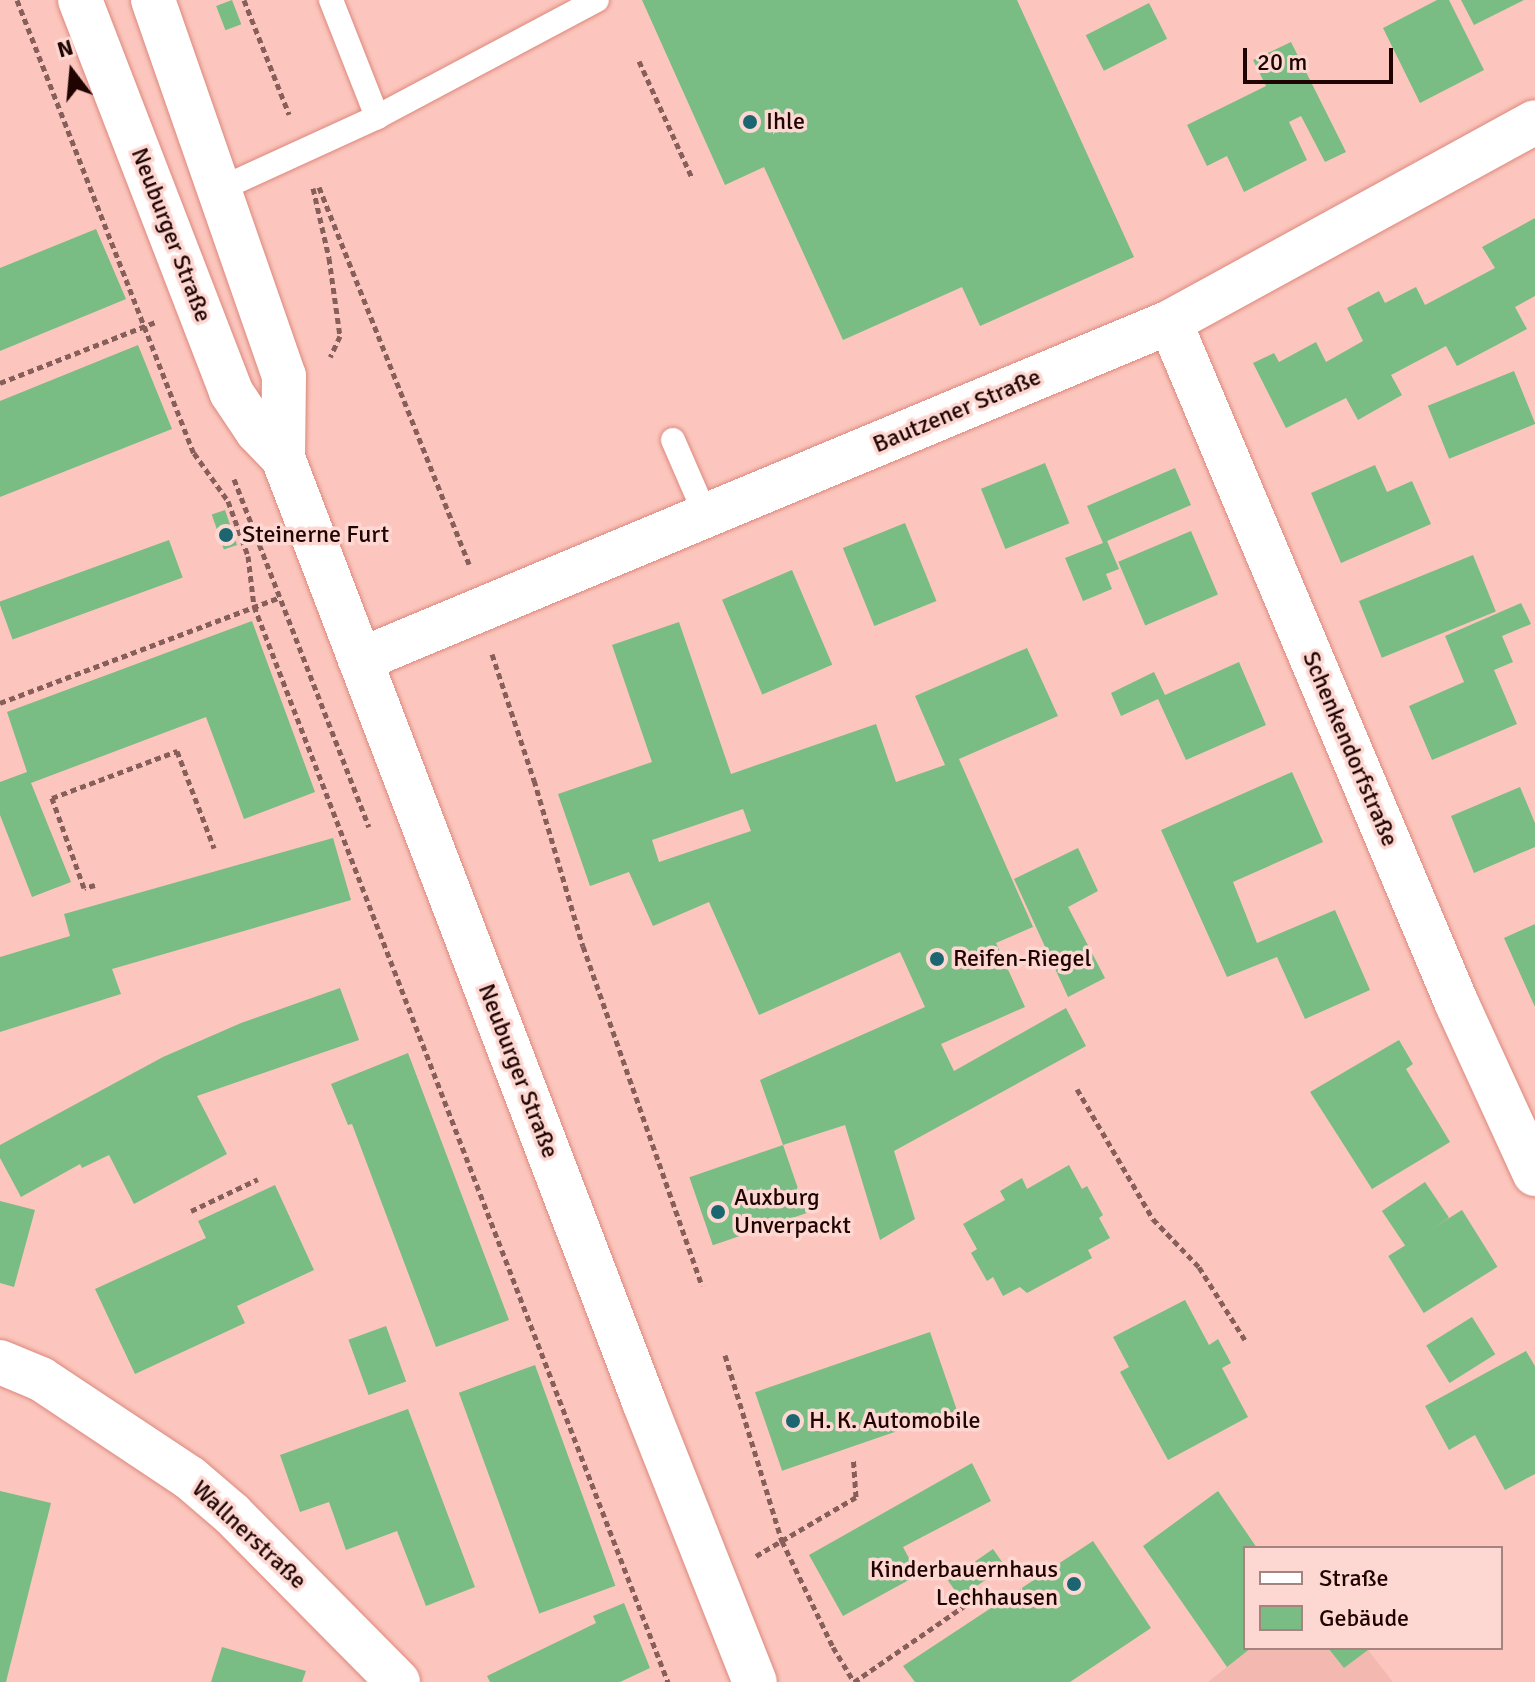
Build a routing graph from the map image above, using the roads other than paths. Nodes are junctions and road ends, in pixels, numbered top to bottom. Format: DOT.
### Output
graph roads {
  1 [pos="80,0"];
  2 [pos="153,0"];
  3 [pos="331,0"];
  4 [pos="597,0"];
  5 [pos="377,117"];
  6 [pos="1535,122"];
  7 [pos="220,189"];
  8 [pos="1170,322"];
  9 [pos="673,440"];
  10 [pos="283,458"];
  11 [pos="706,516"];
  12 [pos="360,660"];
  13 [pos="1535,1174"];
  14 [pos="0,1362"];
  15 [pos="398,1682"];
  16 [pos="755,1682"];
  1 -- 10 [label="street, Neuburger Straße"];
  2 -- 7 [label="street, Neuburger Straße"];
  3 -- 5 [label="lane"];
  4 -- 5 [label="lane"];
  5 -- 7 [label="lane"];
  6 -- 8 [label="street, Bautzener Straße"];
  7 -- 10 [label="street, Neuburger Straße"];
  8 -- 11 [label="street, Bautzener Straße"];
  8 -- 13 [label="street, Schenkendorfstraße"];
  9 -- 11 [label="lane"];
  10 -- 12 [label="street, Neuburger Straße"];
  11 -- 12 [label="street, Bautzener Straße"];
  12 -- 16 [label="street, Neuburger Straße"];
  14 -- 15 [label="street, Wallnerstraße"];
}
